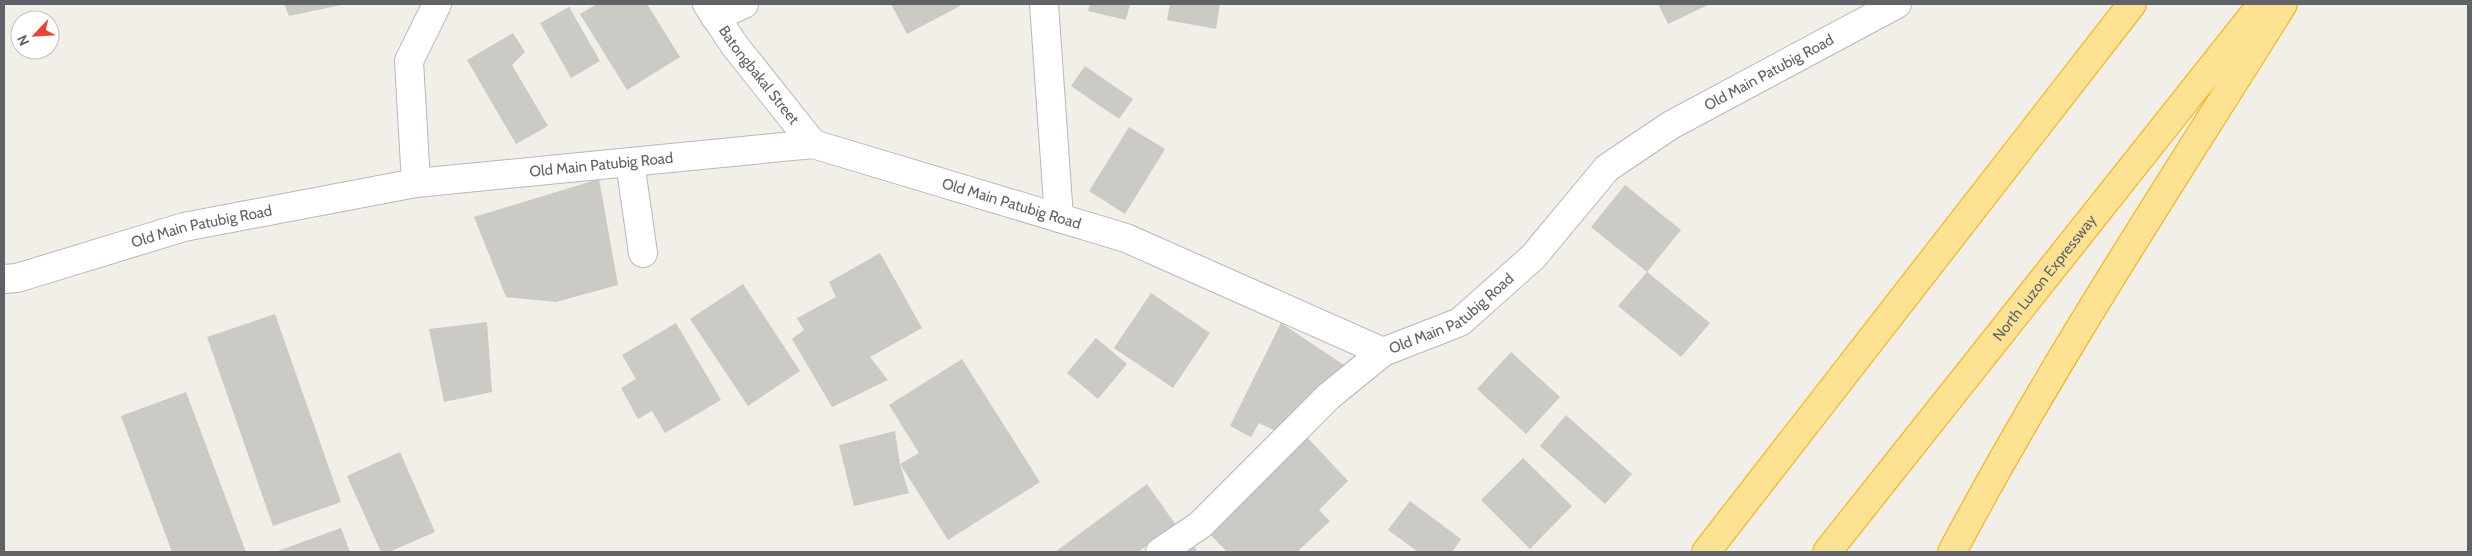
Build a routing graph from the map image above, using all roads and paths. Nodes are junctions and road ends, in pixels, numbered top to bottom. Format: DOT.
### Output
graph roads {
  1 [pos="437,4"];
  2 [pos="744,4"];
  3 [pos="1044,4"];
  4 [pos="1897,4"];
  5 [pos="2132,4"];
  6 [pos="2262,4"];
  7 [pos="2283,4"];
  8 [pos="711,10"];
  9 [pos="813,144"];
  10 [pos="630,162"];
  11 [pos="416,182"];
  12 [pos="1059,218"];
  13 [pos="643,253"];
  14 [pos="4,279"];
  15 [pos="1383,352"];
  16 [pos="1160,552"];
  17 [pos="1706,552"];
  18 [pos="1827,552"];
  19 [pos="1952,552"];
  1 -- 11 [label="street"];
  2 -- 8 [label="street"];
  3 -- 12 [label="street"];
  4 -- 15 [label="street, Old Main Patubig Road"];
  5 -- 17 [label="highway"];
  6 -- 18 [label="highway, North Luzon Expressway"];
  7 -- 19 [label="highway"];
  8 -- 9 [label="street, Batongbakal Street"];
  9 -- 10 [label="street, Old Main Patubig Road"];
  9 -- 12 [label="street, Old Main Patubig Road"];
  10 -- 11 [label="street, Old Main Patubig Road"];
  10 -- 13 [label="street"];
  11 -- 14 [label="street, Old Main Patubig Road"];
  12 -- 15 [label="street, Old Main Patubig Road"];
  15 -- 16 [label="street"];
}
